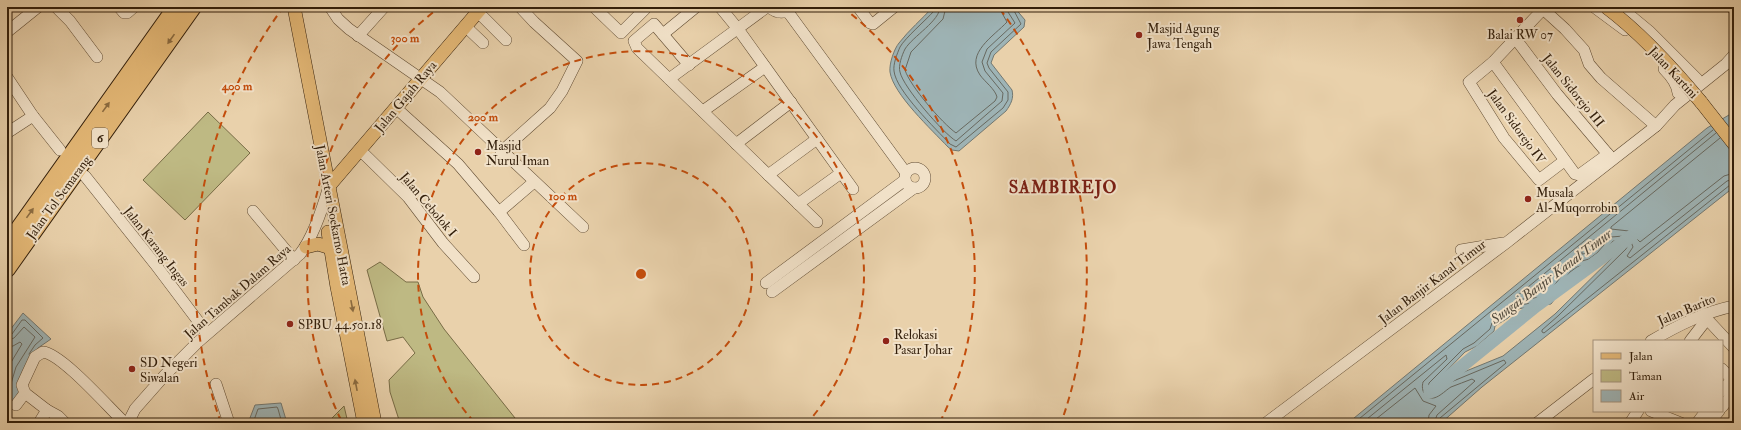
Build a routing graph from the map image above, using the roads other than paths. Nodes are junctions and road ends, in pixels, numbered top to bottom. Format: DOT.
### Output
graph roads {
  1 [pos="56,7"];
  2 [pos="134,7"];
  3 [pos="176,7"];
  4 [pos="193,7"];
  5 [pos="286,7"];
  6 [pos="294,7"];
  7 [pos="330,7"];
  8 [pos="384,7"];
  9 [pos="520,7"];
  10 [pos="594,7"];
  11 [pos="643,7"];
  12 [pos="696,7"];
  13 [pos="720,7"];
  14 [pos="768,7"];
  15 [pos="858,7"];
  16 [pos="894,7"];
  17 [pos="1594,7"];
  18 [pos="1606,7"];
  19 [pos="1620,7"];
  20 [pos="1732,7"];
  21 [pos="37,8"];
  22 [pos="1544,8"];
  23 [pos="480,9"];
  24 [pos="791,9"];
  25 [pos="122,10"];
  26 [pos="1734,10"];
  27 [pos="465,26"];
  28 [pos="738,29"];
  29 [pos="7,32"];
  30 [pos="663,34"];
  31 [pos="358,36"];
  32 [pos="1515,38"];
  33 [pos="506,40"];
  34 [pos="483,43"];
  35 [pos="1734,55"];
  36 [pos="97,58"];
  37 [pos="1493,62"];
  38 [pos="689,65"];
  39 [pos="765,67"];
  40 [pos="7,77"];
  41 [pos="419,79"];
  42 [pos="669,79"];
  43 [pos="1702,80"];
  44 [pos="1678,93"];
  45 [pos="791,102"];
  46 [pos="1675,105"];
  47 [pos="396,108"];
  48 [pos="703,111"];
  49 [pos="33,116"];
  50 [pos="1656,126"];
  51 [pos="7,133"];
  52 [pos="817,139"];
  53 [pos="736,144"];
  54 [pos="1734,144"];
  55 [pos="60,150"];
  56 [pos="360,150"];
  57 [pos="501,152"];
  58 [pos="1610,157"];
  59 [pos="1564,161"];
  60 [pos="841,173"];
  61 [pos="768,175"];
  62 [pos="85,176"];
  63 [pos="906,176"];
  64 [pos="534,182"];
  65 [pos="329,186"];
  66 [pos="914,188"];
  67 [pos="853,190"];
  68 [pos="324,204"];
  69 [pos="798,204"];
  70 [pos="253,211"];
  71 [pos="499,212"];
  72 [pos="817,222"];
  73 [pos="583,227"];
  74 [pos="1506,243"];
  75 [pos="7,244"];
  76 [pos="524,245"];
  77 [pos="306,247"];
  78 [pos="331,248"];
  79 [pos="1461,250"];
  80 [pos="294,260"];
  81 [pos="7,269"];
  82 [pos="474,277"];
  83 [pos="1734,306"];
  84 [pos="1706,316"];
  85 [pos="207,333"];
  86 [pos="1730,336"];
  87 [pos="1653,340"];
  88 [pos="1693,340"];
  89 [pos="1734,348"];
  90 [pos="1723,370"];
  91 [pos="1593,380"];
  92 [pos="1733,381"];
  93 [pos="216,384"];
  94 [pos="1723,390"];
  95 [pos="26,392"];
  96 [pos="1734,392"];
  97 [pos="16,405"];
  98 [pos="1723,406"];
  99 [pos="47,410"];
  100 [pos="1637,412"];
  101 [pos="1652,412"];
  102 [pos="1705,412"];
  103 [pos="1718,412"];
  104 [pos="1662,419"];
  105 [pos="39,423"];
  106 [pos="65,423"];
  107 [pos="126,423"];
  108 [pos="229,423"];
  109 [pos="364,423"];
  110 [pos="375,423"];
  111 [pos="1266,423"];
  112 [pos="1537,423"];
  113 [pos="1630,423"];
  114 [pos="1680,423"];
  115 [pos="1697,423"];
  116 [pos="1709,423"];
  1 -- 36 [label="street"];
  2 -- 25 [label="street"];
  75 -- 3 [label="highway, Jalan Tol Semarang / 6, one-way"];
  4 -- 81 [label="highway, Jalan Tol Semarang / 6, one-way"];
  5 -- 68 [label="main road, Jalan Arteri Soekarno Hatta"];
  6 -- 65 [label="main road, Jalan Arteri Soekarno Hatta"];
  7 -- 31 [label="street"];
  8 -- 31 [label="street"];
  9 -- 57 [label="street"];
  10 -- 11 [label="street"];
  12 -- 30 [label="street"];
  13 -- 28 [label="street"];
  14 -- 24 [label="street"];
  14 -- 28 [label="street"];
  15 -- 16 [label="street"];
  17 -- 44 [label="street"];
  18 -- 54 [label="main road, Jalan Kartini, bridge"];
  19 -- 43 [label="street"];
  20 -- 26 [label="street"];
  21 -- 29 [label="street"];
  22 -- 32 [label="street"];
  22 -- 50 [label="street"];
  23 -- 27 [label="main road, Jalan Gajah Raya"];
  23 -- 33 [label="street"];
  24 -- 63 [label="street"];
  27 -- 34 [label="street"];
  27 -- 41 [label="main road, Jalan Gajah Raya"];
  28 -- 38 [label="street"];
  28 -- 39 [label="street"];
  30 -- 38 [label="street"];
  30 -- 42 [label="street"];
  31 -- 41 [label="street"];
  32 -- 37 [label="street"];
  32 -- 58 [label="street, Jalan Sidorejo III"];
  35 -- 43 [label="street"];
  37 -- 59 [label="street, Jalan Sidorejo IV"];
  37 -- 59 [label="street, Jalan Sidorejo IV"];
  38 -- 42 [label="street"];
  39 -- 45 [label="street"];
  39 -- 48 [label="street"];
  40 -- 49 [label="street"];
  41 -- 47 [label="main road, Jalan Gajah Raya"];
  41 -- 57 [label="street"];
  42 -- 48 [label="street"];
  43 -- 44 [label="street"];
  43 -- 46 [label="street"];
  44 -- 46 [label="street"];
  45 -- 52 [label="street"];
  45 -- 53 [label="street"];
  46 -- 50 [label="street"];
  47 -- 56 [label="main road, Jalan Gajah Raya"];
  47 -- 71 [label="street"];
  48 -- 53 [label="street"];
  49 -- 51 [label="street"];
  49 -- 55 [label="street"];
  50 -- 58 [label="street"];
  52 -- 60 [label="street"];
  52 -- 61 [label="street"];
  53 -- 61 [label="street"];
  56 -- 65 [label="main road, Jalan Gajah Raya"];
  56 -- 82 [label="street, Jalan Cebolok I"];
  57 -- 64 [label="street"];
  58 -- 59 [label="street, Jalan Sidorejo IV"];
  58 -- 74 [label="street, Jalan Banjir Kanal Timur"];
  60 -- 67 [label="street"];
  60 -- 69 [label="street"];
  61 -- 69 [label="street"];
  62 -- 85 [label="street, Jalan Karang Ingas"];
  63 -- 66 [label="street"];
  63 -- 66 [label="street"];
  63 -- 66 [label="street"];
  64 -- 71 [label="street"];
  64 -- 73 [label="street"];
  65 -- 68 [label="street, Jalan Tambak Dalam Raya"];
  65 -- 110 [label="main road, Jalan Arteri Soekarno Hatta, one-way"];
  68 -- 77 [label="street, Jalan Tambak Dalam Raya"];
  68 -- 78 [label="main road, Jalan Arteri Soekarno Hatta"];
  69 -- 72 [label="street"];
  70 -- 80 [label="street"];
  71 -- 76 [label="street"];
  74 -- 79 [label="street"];
  74 -- 111 [label="street, Jalan Banjir Kanal Timur"];
  77 -- 78 [label="main road"];
  77 -- 80 [label="street, Jalan Tambak Dalam Raya"];
  109 -- 78 [label="main road, Jalan Arteri Soekarno Hatta, one-way"];
  80 -- 85 [label="street, Jalan Tambak Dalam Raya"];
  83 -- 84 [label="street, Jalan Barito"];
  84 -- 86 [label="street"];
  84 -- 87 [label="street, Jalan Barito"];
  84 -- 88 [label="street"];
  85 -- 107 [label="street, Jalan Tambak Dalam Raya"];
  86 -- 89 [label="street"];
  90 -- 92 [label="street"];
  91 -- 112 [label="street"];
  92 -- 94 [label="street"];
  93 -- 108 [label="street"];
  95 -- 97 [label="street"];
  95 -- 99 [label="street"];
  95 -- 107 [label="street"];
  96 -- 98 [label="street"];
  99 -- 105 [label="street"];
  99 -- 106 [label="street"];
  100 -- 113 [label="street"];
  101 -- 104 [label="street"];
  102 -- 115 [label="street"];
  103 -- 116 [label="street"];
  104 -- 114 [label="street"];
}
